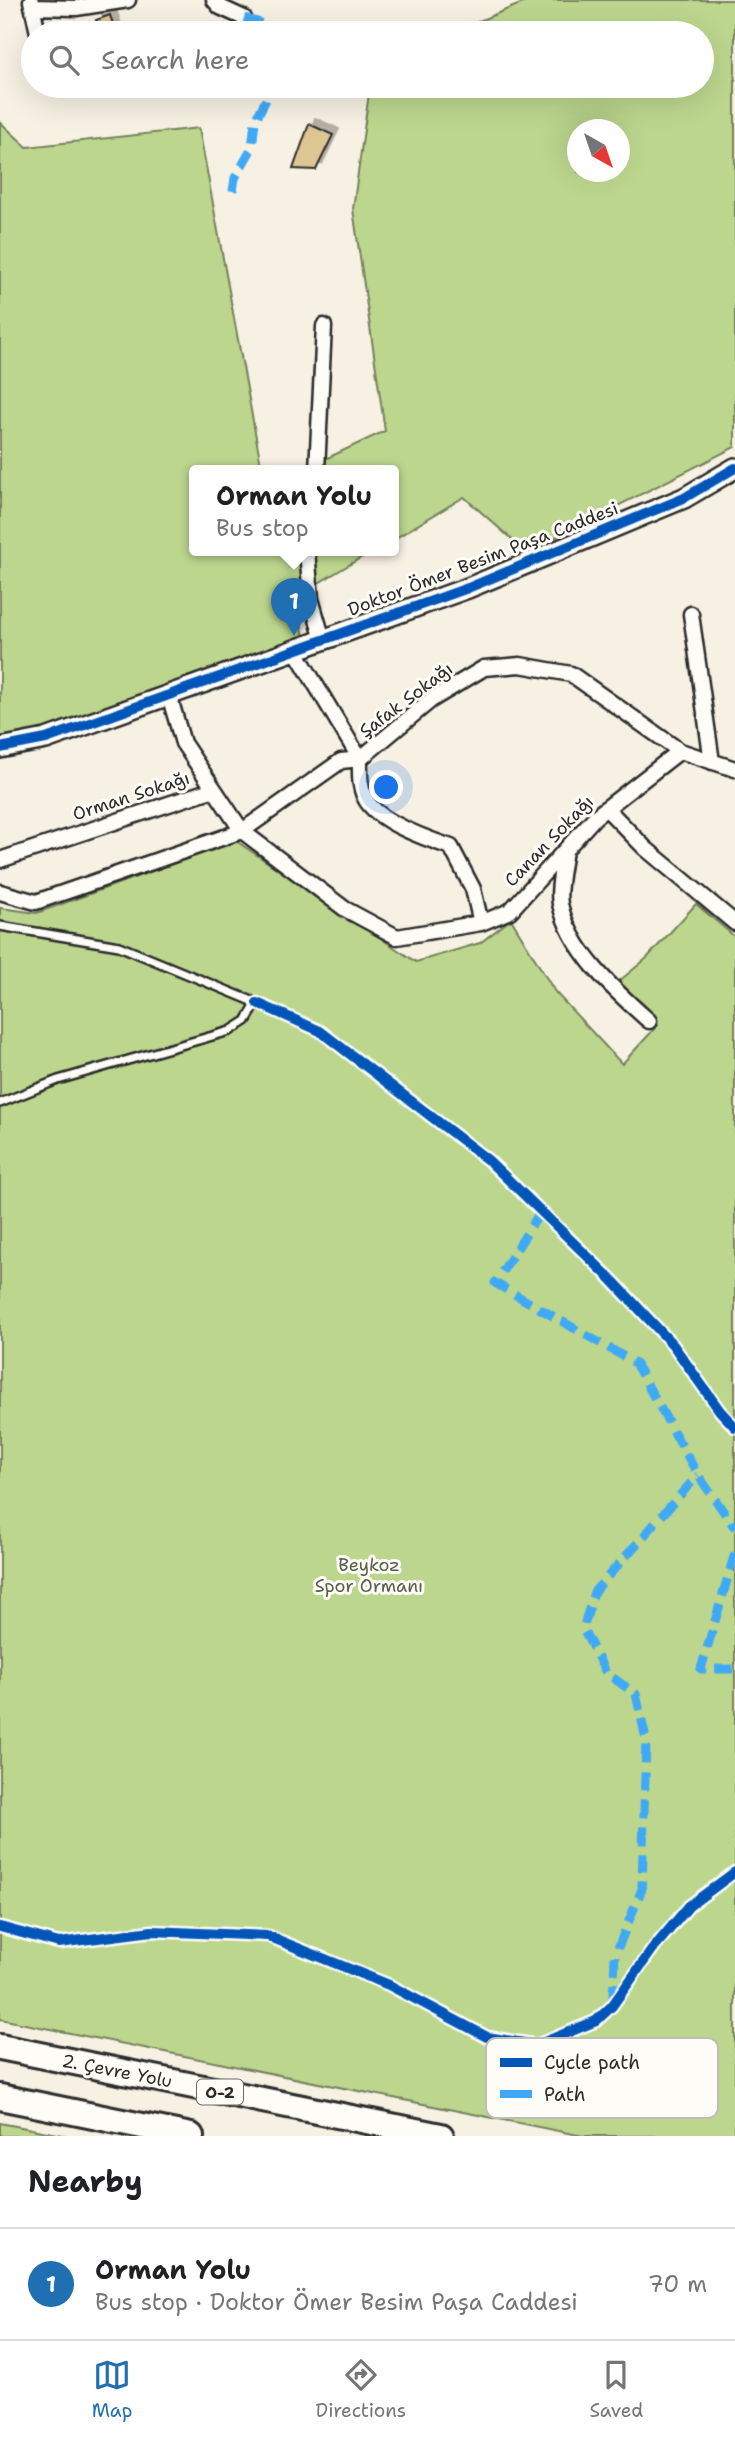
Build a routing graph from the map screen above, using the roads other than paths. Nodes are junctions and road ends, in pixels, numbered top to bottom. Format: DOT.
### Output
graph roads {
  1 [pos="128,0"];
  2 [pos="214,0"];
  3 [pos="32,4"];
  4 [pos="244,18"];
  5 [pos="324,326"];
  6 [pos="317,465"];
  7 [pos="735,468"];
  8 [pos="307,556"];
  9 [pos="691,614"];
  10 [pos="323,640"];
  11 [pos="295,650"];
  12 [pos="169,695"];
  13 [pos="0,748"];
  14 [pos="680,751"];
  15 [pos="360,759"];
  16 [pos="712,762"];
  17 [pos="734,771"];
  18 [pos="214,789"];
  19 [pos="606,808"];
  20 [pos="242,831"];
  21 [pos="565,850"];
  22 [pos="0,860"];
  23 [pos="0,892"];
  24 [pos="481,923"];
  25 [pos="735,923"];
  26 [pos="0,926"];
  27 [pos="649,1021"];
  28 [pos="0,1103"];
  29 [pos="0,2047"];
  30 [pos="0,2097"];
  31 [pos="191,2136"];
  32 [pos="441,2136"];
  1 -- 3 [label="street"];
  2 -- 4 [label="street"];
  5 -- 6 [label="street"];
  7 -- 10 [label="street, Doktor Ömer Besim Paşa Caddesi"];
  8 -- 10 [label="street"];
  9 -- 16 [label="street"];
  10 -- 11 [label="street, Doktor Ömer Besim Paşa Caddesi"];
  11 -- 12 [label="street, Doktor Ömer Besim Paşa Caddesi"];
  11 -- 15 [label="street"];
  12 -- 13 [label="street, Doktor Ömer Besim Paşa Caddesi"];
  12 -- 18 [label="street, Orman Sokağı"];
  14 -- 15 [label="street, Şafak Sokağı"];
  14 -- 16 [label="street"];
  14 -- 19 [label="street, Canan Sokağı"];
  15 -- 20 [label="street, Şafak Sokağı"];
  15 -- 24 [label="street"];
  16 -- 17 [label="street"];
  18 -- 20 [label="street, Canan Sokağı"];
  18 -- 22 [label="street, Orman Sokağı"];
  19 -- 21 [label="street, Canan Sokağı"];
  19 -- 25 [label="street"];
  20 -- 23 [label="street, Şafak Sokağı"];
  20 -- 24 [label="street, Canan Sokağı"];
  21 -- 24 [label="street, Canan Sokağı"];
  21 -- 27 [label="street"];
  26 -- 28 [label="lane"];
  29 -- 32 [label="highway, 2. Çevre Yolu / O-2"];
  30 -- 31 [label="highway"];
}
